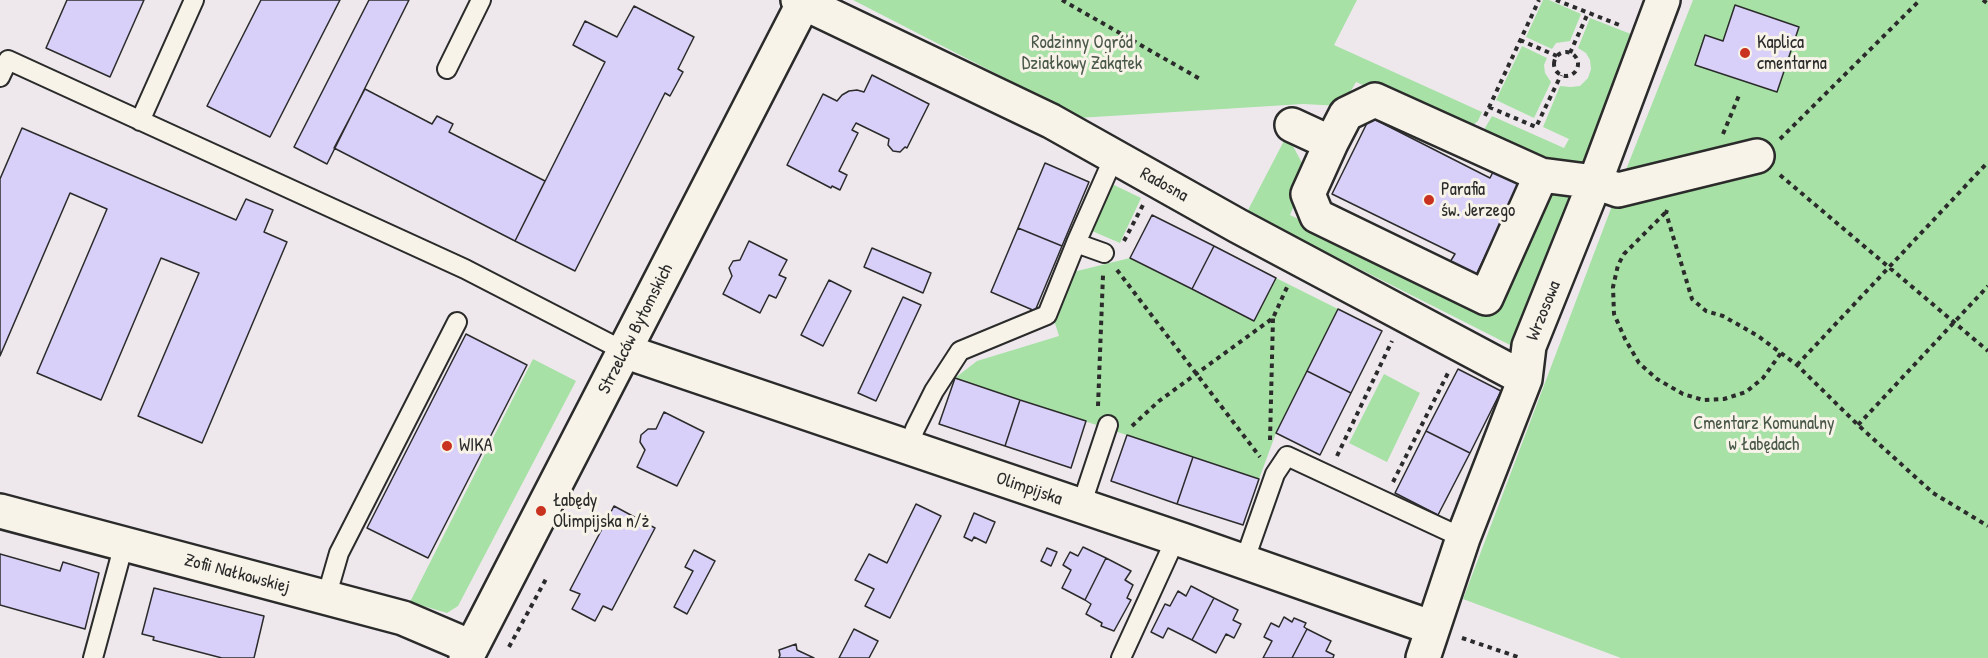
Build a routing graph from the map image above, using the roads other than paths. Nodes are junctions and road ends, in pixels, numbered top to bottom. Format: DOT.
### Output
graph roads {
  1 [pos="194,0"];
  2 [pos="481,0"];
  3 [pos="1664,0"];
  4 [pos="802,1"];
  5 [pos="447,69"];
  6 [pos="0,77"];
  7 [pos="140,121"];
  8 [pos="1292,125"];
  9 [pos="1331,143"];
  10 [pos="1757,156"];
  11 [pos="1114,157"];
  12 [pos="1541,176"];
  13 [pos="1607,186"];
  14 [pos="1076,243"];
  15 [pos="1104,253"];
  16 [pos="457,322"];
  17 [pos="624,351"];
  18 [pos="1526,379"];
  19 [pos="1108,425"];
  20 [pos="908,448"];
  21 [pos="1081,506"];
  22 [pos="0,511"];
  23 [pos="1176,538"];
  24 [pos="1463,538"];
  25 [pos="124,544"];
  26 [pos="1244,562"];
  27 [pos="326,598"];
  28 [pos="1433,627"];
  29 [pos="469,652"];
  30 [pos="93,658"];
  31 [pos="1121,658"];
  32 [pos="1423,658"];
  1 -- 7 [label="lane"];
  2 -- 5 [label="lane"];
  3 -- 13 [label="street, Wrzosowa"];
  4 -- 11 [label="street, Radosna"];
  4 -- 17 [label="street, Strzelców Bytomskich"];
  6 -- 7 [label="lane"];
  7 -- 17 [label="lane"];
  8 -- 9 [label="street"];
  9 -- 12 [label="street"];
  9 -- 12 [label="street"];
  10 -- 13 [label="street"];
  11 -- 14 [label="lane"];
  11 -- 18 [label="street, Radosna"];
  12 -- 13 [label="street"];
  13 -- 18 [label="street, Wrzosowa"];
  14 -- 15 [label="lane"];
  14 -- 20 [label="lane"];
  16 -- 27 [label="lane"];
  17 -- 20 [label="street, Olimpijska"];
  17 -- 29 [label="street, Strzelców Bytomskich"];
  18 -- 24 [label="street, Wrzosowa"];
  19 -- 21 [label="lane"];
  20 -- 21 [label="street, Olimpijska"];
  21 -- 23 [label="street, Olimpijska"];
  22 -- 25 [label="street, Zofii Nałkowskiej"];
  23 -- 26 [label="street, Olimpijska"];
  23 -- 31 [label="lane"];
  24 -- 26 [label="lane"];
  24 -- 28 [label="street, Wrzosowa"];
  25 -- 27 [label="street, Zofii Nałkowskiej"];
  25 -- 30 [label="lane"];
  26 -- 28 [label="street, Olimpijska"];
  27 -- 29 [label="street, Zofii Nałkowskiej"];
  28 -- 32 [label="street, Wrzosowa"];
}
